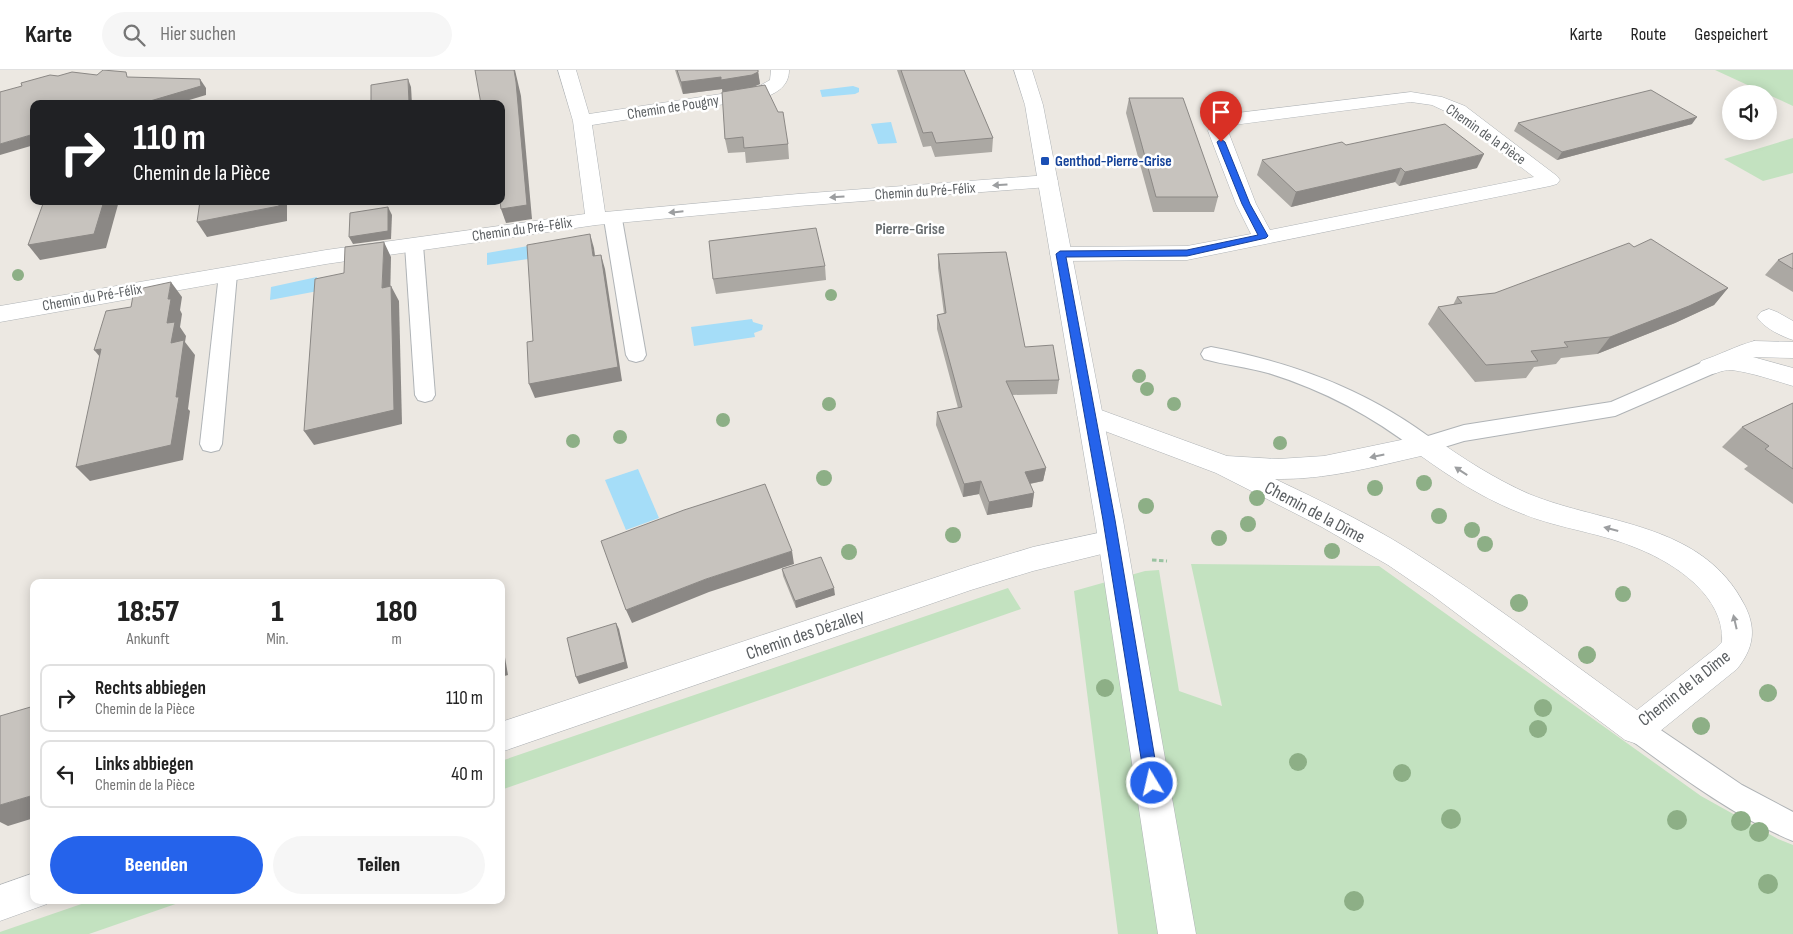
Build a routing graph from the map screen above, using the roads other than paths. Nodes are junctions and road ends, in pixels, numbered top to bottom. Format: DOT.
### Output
graph roads {
  1 [pos="568,70"];
  2 [pos="780,70"];
  3 [pos="1024,70"];
  4 [pos="582,121"];
  5 [pos="1048,181"];
  6 [pos="605,219"];
  7 [pos="1263,236"];
  8 [pos="414,244"];
  9 [pos="1060,254"];
  10 [pos="228,274"];
  11 [pos="0,314"];
  12 [pos="1769,317"];
  13 [pos="1793,332"];
  14 [pos="1793,350"];
  15 [pos="1211,354"];
  16 [pos="636,355"];
  17 [pos="1719,364"];
  18 [pos="1793,377"];
  19 [pos="425,395"];
  20 [pos="1090,415"];
  21 [pos="211,444"];
  22 [pos="1425,445"];
  23 [pos="1225,466"];
  24 [pos="1112,541"];
  25 [pos="1637,729"];
  26 [pos="505,736"];
  27 [pos="1793,826"];
  28 [pos="30,892"];
  29 [pos="0,903"];
  30 [pos="1177,934"];
  1 -- 4 [label="street"];
  2 -- 4 [label="street, Chemin de Pougny"];
  3 -- 5 [label="street"];
  4 -- 6 [label="street"];
  5 -- 6 [label="street, Chemin du Pré-Félix, one-way"];
  5 -- 9 [label="street"];
  6 -- 8 [label="street, Chemin du Pré-Félix"];
  6 -- 16 [label="lane"];
  7 -- 7 [label="street, Chemin de la Pièce"];
  7 -- 9 [label="street, Chemin de la Pièce"];
  8 -- 10 [label="street, Chemin du Pré-Félix"];
  8 -- 19 [label="lane"];
  9 -- 20 [label="street"];
  10 -- 11 [label="street, Chemin du Pré-Félix"];
  10 -- 21 [label="lane"];
  12 -- 13 [label="street"];
  14 -- 17 [label="street, Chemin de la Dîme"];
  15 -- 22 [label="lane"];
  17 -- 18 [label="street"];
  17 -- 22 [label="lane, Chemin de la Dîme"];
  20 -- 23 [label="street, Chemin de la Dîme"];
  20 -- 24 [label="street"];
  22 -- 23 [label="street, Chemin de la Dîme, one-way"];
  25 -- 22 [label="street, Chemin de la Dîme, one-way"];
  23 -- 25 [label="street, Chemin de la Dîme"];
  24 -- 26 [label="street, Chemin des Dézalley"];
  24 -- 30 [label="street"];
  25 -- 27 [label="lane"];
  28 -- 29 [label="street"];
}
